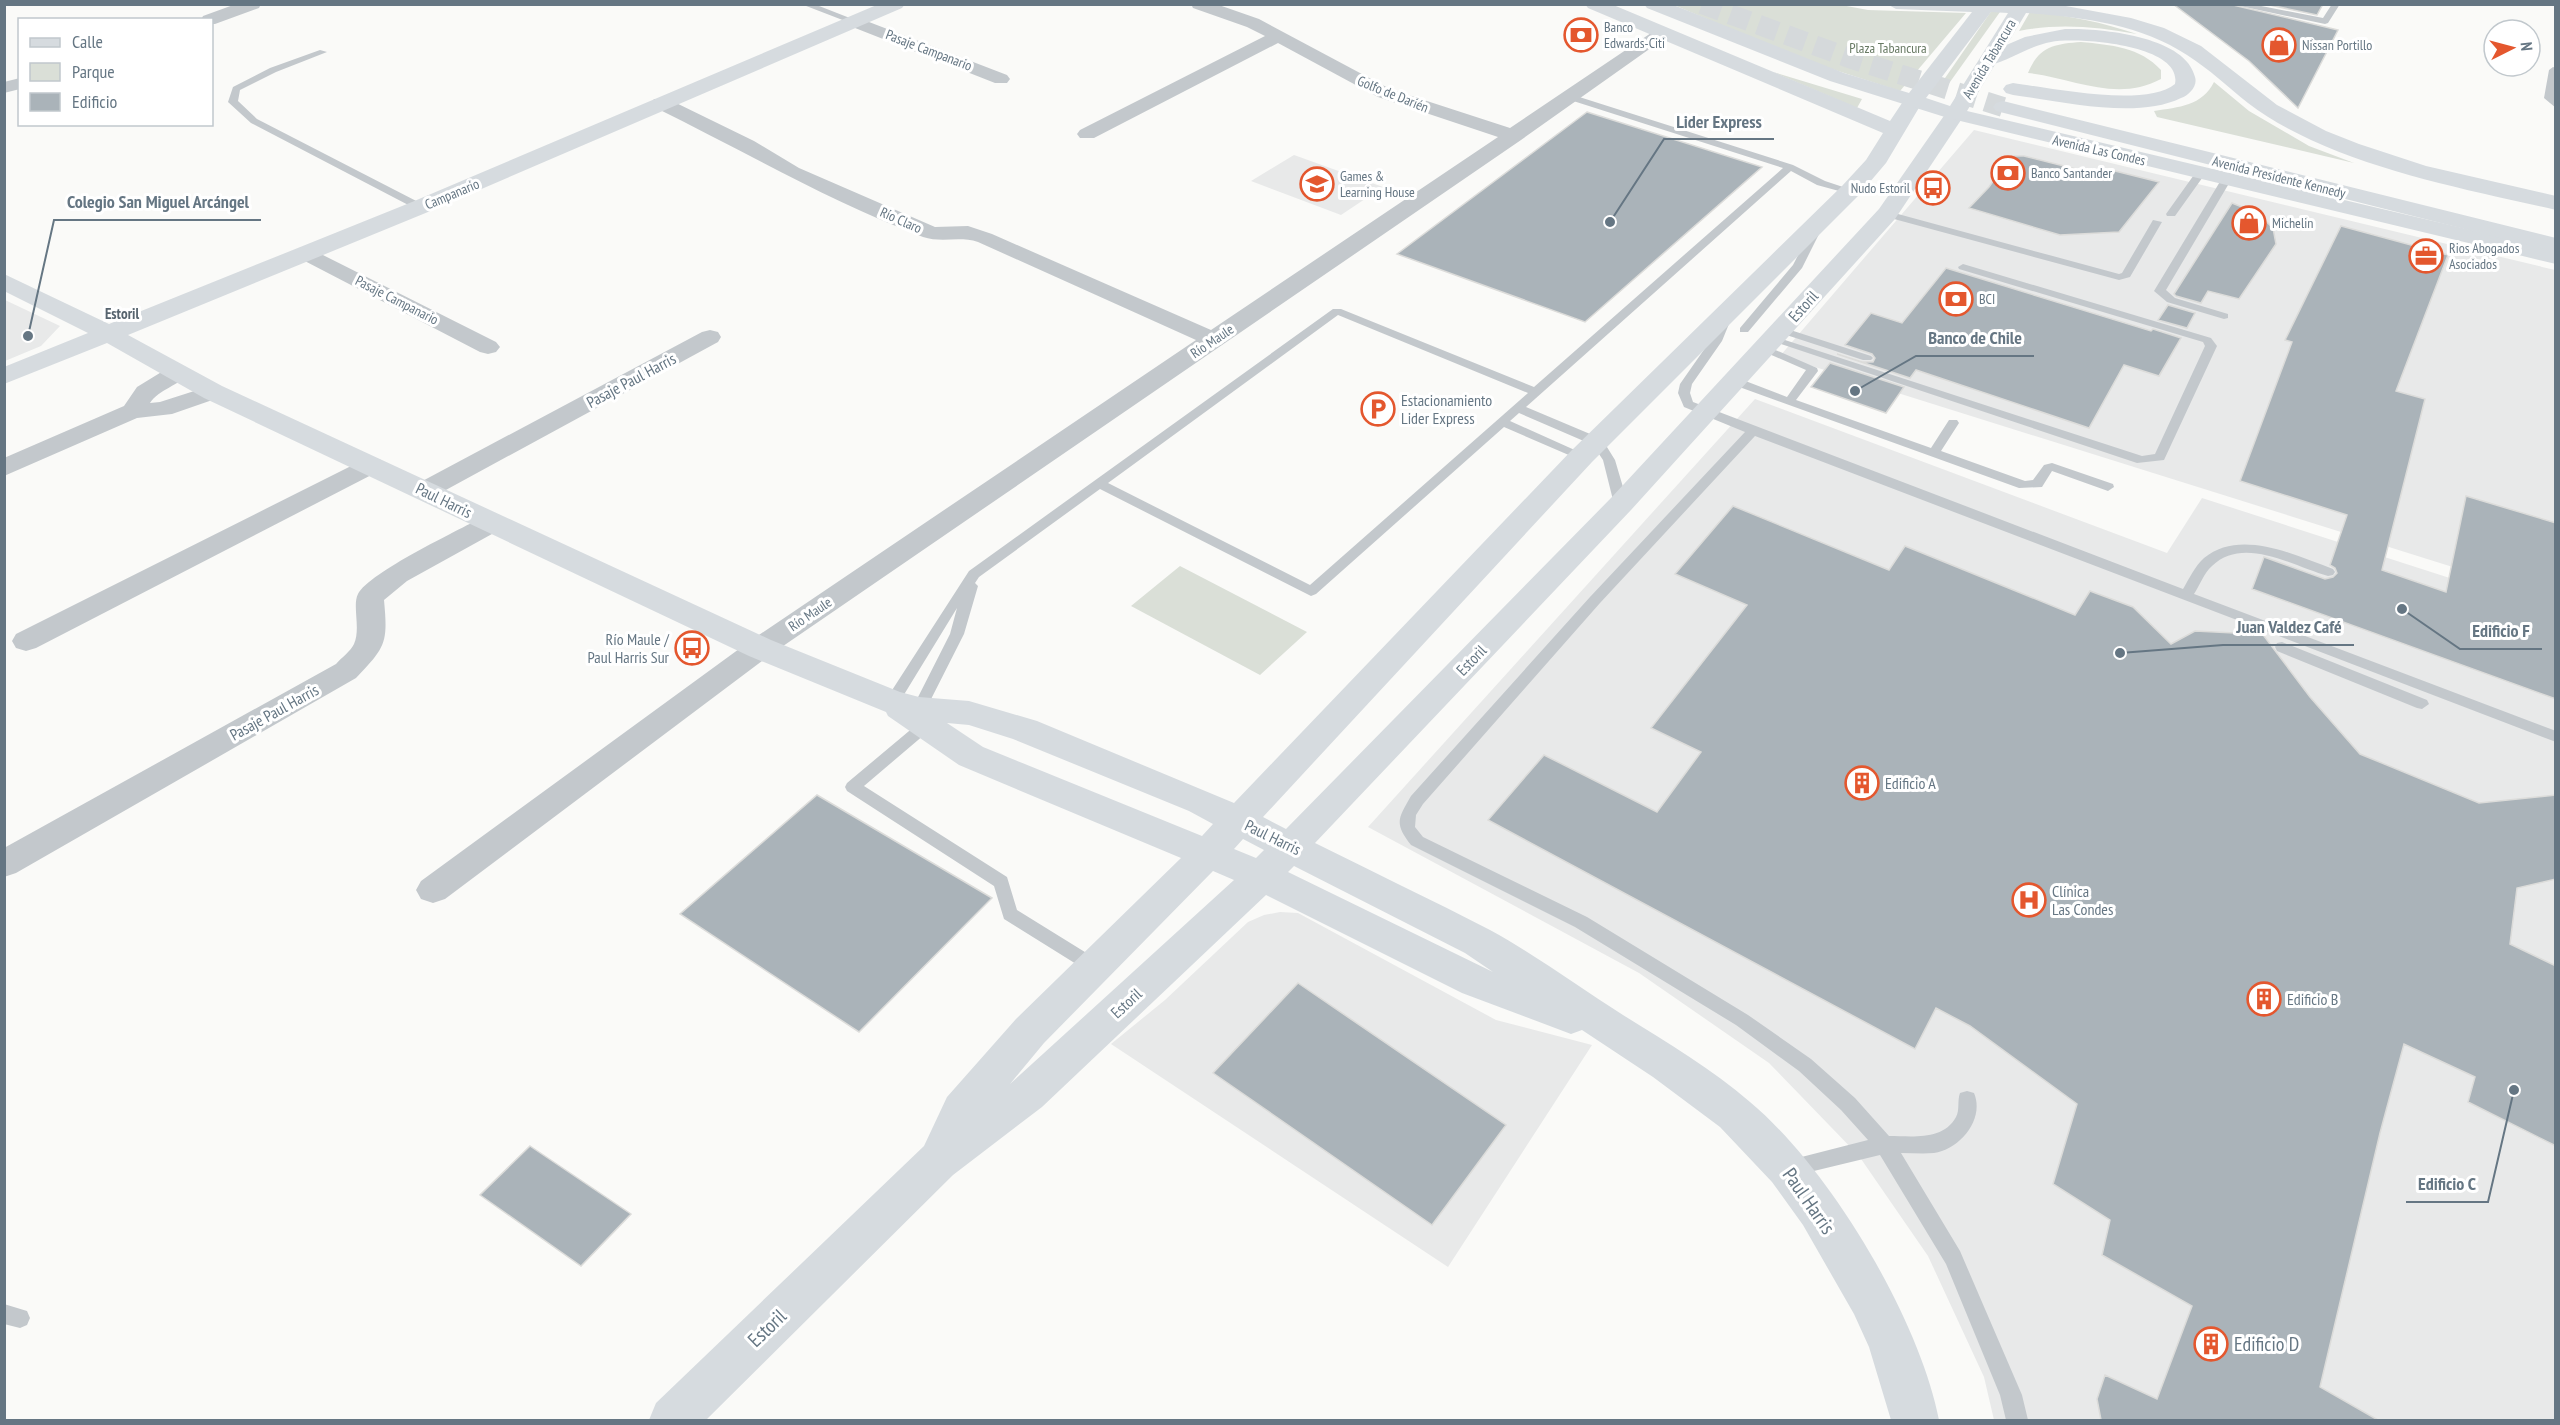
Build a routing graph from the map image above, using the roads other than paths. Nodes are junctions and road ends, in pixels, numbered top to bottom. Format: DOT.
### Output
graph roads {
  1 [pos="253,4"];
  2 [pos="805,4"];
  3 [pos="896,4"];
  4 [pos="1199,4"];
  5 [pos="1594,4"];
  6 [pos="1653,4"];
  7 [pos="1896,4"];
  8 [pos="2106,4"];
  9 [pos="2235,4"];
  10 [pos="2336,4"];
  11 [pos="1987,5"];
  12 [pos="2022,5"];
  13 [pos="213,19"];
  14 [pos="856,22"];
  15 [pos="1663,33"];
  16 [pos="1279,36"];
  17 [pos="2184,43"];
  18 [pos="323,52"];
  19 [pos="1990,59"];
  20 [pos="2553,70"];
  21 [pos="1001,79"];
  22 [pos="2009,95"];
  23 [pos="1570,97"];
  24 [pos="1913,101"];
  25 [pos="661,103"];
  26 [pos="2556,105"];
  27 [pos="1955,114"];
  28 [pos="1894,130"];
  29 [pos="1087,134"];
  30 [pos="1514,136"];
  31 [pos="1790,167"];
  32 [pos="2200,174"];
  33 [pos="2226,180"];
  34 [pos="1850,191"];
  35 [pos="2556,204"];
  36 [pos="420,207"];
  37 [pos="1887,214"];
  38 [pos="2171,214"];
  39 [pos="2157,222"];
  40 [pos="2556,222"];
  41 [pos="2556,245"];
  42 [pos="307,253"];
  43 [pos="2556,257"];
  44 [pos="1963,267"];
  45 [pos="4,281"];
  46 [pos="2224,316"];
  47 [pos="1758,332"];
  48 [pos="107,334"];
  49 [pos="710,337"];
  50 [pos="1214,340"];
  51 [pos="488,347"];
  52 [pos="1867,358"];
  53 [pos="176,373"];
  54 [pos="4,376"];
  55 [pos="1735,381"];
  56 [pos="213,392"];
  57 [pos="1536,392"];
  58 [pos="1789,402"];
  59 [pos="1518,408"];
  60 [pos="133,411"];
  61 [pos="1704,412"];
  62 [pos="1502,422"];
  63 [pos="1953,423"];
  64 [pos="1753,430"];
  65 [pos="1590,449"];
  66 [pos="1934,453"];
  67 [pos="372,465"];
  68 [pos="4,468"];
  69 [pos="1099,483"];
  70 [pos="2108,487"];
  71 [pos="424,490"];
  72 [pos="1621,504"];
  73 [pos="492,523"];
  74 [pos="2328,572"];
  75 [pos="974,574"];
  76 [pos="2185,597"];
  77 [pos="26,641"];
  78 [pos="2282,647"];
  79 [pos="760,648"];
  80 [pos="2422,704"];
  81 [pos="912,712"];
  82 [pos="2556,737"];
  83 [pos="1239,820"];
  84 [pos="1291,845"];
  85 [pos="1208,854"];
  86 [pos="4,864"];
  87 [pos="1262,876"];
  88 [pos="433,890"];
  89 [pos="1095,967"];
  90 [pos="1627,1038"];
  91 [pos="1967,1099"];
  92 [pos="1884,1144"];
  93 [pos="938,1161"];
  94 [pos="1787,1168"];
  95 [pos="673,1420"];
  96 [pos="1915,1420"];
  97 [pos="2017,1420"];
  1 -- 13 [label="street"];
  2 -- 14 [label="lane"];
  3 -- 14 [label="main road, Campanario"];
  4 -- 16 [label="street, Golfo de Darién"];
  5 -- 15 [label="main road"];
  6 -- 24 [label="main road, Avenida Las Condes"];
  7 -- 11 [label="main road"];
  8 -- 17 [label="main road"];
  9 -- 10 [label="lane"];
  11 -- 12 [label="main road"];
  11 -- 24 [label="main road, Avenida Tabancura"];
  12 -- 17 [label="main road"];
  12 -- 19 [label="main road, Avenida Tabancura"];
  14 -- 21 [label="street, Pasaje Campanario"];
  14 -- 25 [label="main road, Campanario"];
  15 -- 23 [label="street, Río Maule"];
  15 -- 28 [label="main road"];
  16 -- 29 [label="street"];
  16 -- 30 [label="street, Golfo de Darién"];
  17 -- 35 [label="main road"];
  18 -- 36 [label="lane"];
  19 -- 22 [label="main road"];
  19 -- 27 [label="main road, Avenida Tabancura"];
  20 -- 26 [label="lane"];
  22 -- 40 [label="main road, Avenida Presidente Kennedy"];
  22 -- 41 [label="main road, Avenida Presidente Kennedy"];
  23 -- 30 [label="street, Río Maule"];
  23 -- 31 [label="lane"];
  24 -- 27 [label="main road, Avenida Las Condes"];
  24 -- 28 [label="main road, Estoril"];
  25 -- 36 [label="main road, Campanario"];
  25 -- 50 [label="street, Río Claro"];
  27 -- 32 [label="main road, Avenida Las Condes"];
  27 -- 37 [label="main road, Estoril"];
  28 -- 34 [label="main road, Estoril"];
  30 -- 50 [label="street, Río Maule"];
  31 -- 34 [label="lane"];
  31 -- 57 [label="lane"];
  32 -- 33 [label="main road, Avenida Las Condes"];
  32 -- 38 [label="lane"];
  33 -- 43 [label="main road, Avenida Las Condes"];
  33 -- 46 [label="lane"];
  34 -- 47 [label="main road, Estoril"];
  36 -- 42 [label="main road, Campanario"];
  37 -- 39 [label="lane"];
  37 -- 47 [label="main road, Estoril"];
  42 -- 48 [label="main road, Campanario"];
  42 -- 51 [label="street, Pasaje Campanario"];
  44 -- 47 [label="lane"];
  45 -- 48 [label="main road, Paul Harris"];
  47 -- 52 [label="lane"];
  47 -- 55 [label="main road, Estoril"];
  47 -- 58 [label="lane"];
  47 -- 61 [label="lane"];
  47 -- 65 [label="main road, Estoril"];
  48 -- 53 [label="main road, Paul Harris"];
  48 -- 54 [label="main road, Campanario"];
  49 -- 71 [label="street, Pasaje Paul Harris"];
  50 -- 79 [label="street, Río Maule"];
  53 -- 56 [label="main road, Paul Harris"];
  53 -- 60 [label="street"];
  55 -- 58 [label="lane"];
  55 -- 61 [label="main road, Estoril"];
  56 -- 60 [label="street"];
  56 -- 67 [label="main road, Paul Harris"];
  57 -- 59 [label="lane"];
  57 -- 69 [label="lane"];
  58 -- 66 [label="lane"];
  59 -- 62 [label="lane"];
  59 -- 65 [label="lane"];
  60 -- 68 [label="street"];
  61 -- 64 [label="lane"];
  61 -- 72 [label="main road, Estoril"];
  62 -- 65 [label="lane"];
  62 -- 69 [label="lane"];
  63 -- 66 [label="lane"];
  64 -- 76 [label="lane"];
  64 -- 92 [label="lane"];
  65 -- 72 [label="lane"];
  65 -- 83 [label="main road, Estoril"];
  66 -- 70 [label="lane"];
  67 -- 71 [label="main road, Paul Harris"];
  67 -- 77 [label="street"];
  69 -- 75 [label="lane"];
  71 -- 73 [label="main road, Paul Harris"];
  72 -- 84 [label="main road, Estoril"];
  73 -- 79 [label="main road, Paul Harris"];
  73 -- 86 [label="street, Pasaje Paul Harris"];
  74 -- 76 [label="lane"];
  75 -- 81 [label="lane"];
  75 -- 81 [label="lane"];
  76 -- 82 [label="lane"];
  78 -- 80 [label="lane"];
  79 -- 81 [label="main road, Paul Harris"];
  79 -- 88 [label="street"];
  81 -- 83 [label="main road, Paul Harris"];
  81 -- 85 [label="main road, Paul Harris"];
  81 -- 89 [label="lane"];
  83 -- 84 [label="main road, Paul Harris"];
  83 -- 85 [label="main road, Estoril"];
  84 -- 87 [label="main road, Estoril"];
  84 -- 90 [label="main road, Paul Harris"];
  85 -- 87 [label="main road, Paul Harris"];
  85 -- 89 [label="main road, Estoril"];
  87 -- 90 [label="main road, Paul Harris"];
  87 -- 93 [label="main road, Estoril"];
  89 -- 93 [label="main road, Estoril"];
  90 -- 94 [label="main road, Paul Harris"];
  91 -- 92 [label="lane"];
  92 -- 94 [label="lane"];
  92 -- 97 [label="lane"];
  93 -- 95 [label="main road, Estoril"];
  94 -- 96 [label="main road, Paul Harris"];
}
